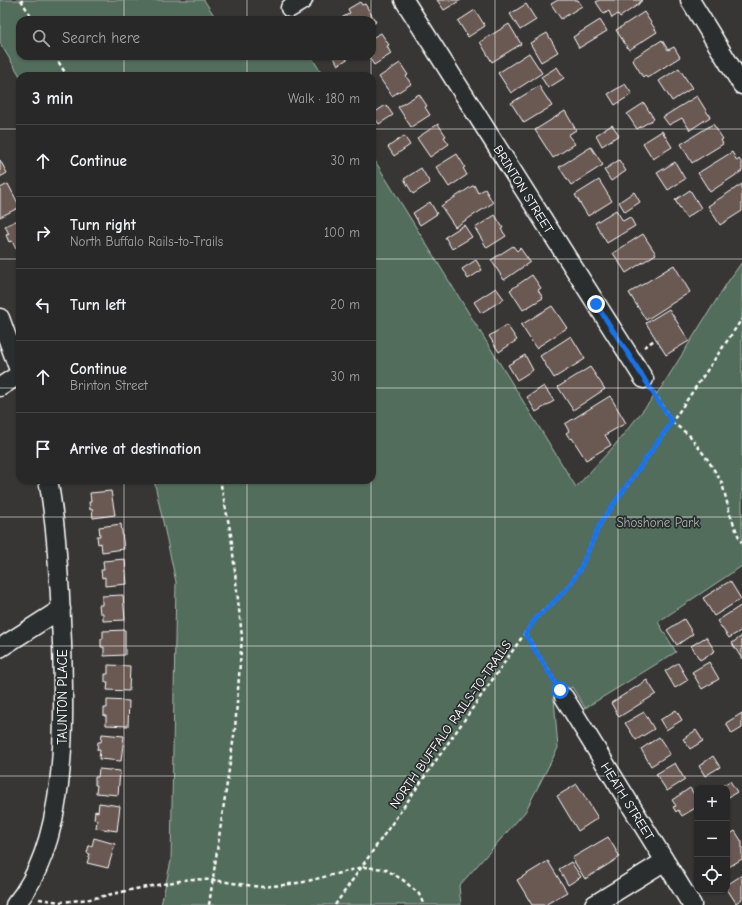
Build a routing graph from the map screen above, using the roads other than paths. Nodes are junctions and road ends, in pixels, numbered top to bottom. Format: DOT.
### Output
graph roads {
  1 [pos="404,0"];
  2 [pos="690,0"];
  3 [pos="742,85"];
  4 [pos="0,318"];
  5 [pos="16,363"];
  6 [pos="16,377"];
  7 [pos="644,379"];
  8 [pos="0,387"];
  9 [pos="49,484"];
  10 [pos="61,609"];
  11 [pos="0,648"];
  12 [pos="564,697"];
  13 [pos="665,861"];
  14 [pos="14,905"];
  15 [pos="594,905"];
  16 [pos="692,905"];
  1 -- 7 [label="street, BRINTON STREET"];
  2 -- 3 [label="street"];
  4 -- 5 [label="street"];
  6 -- 8 [label="street"];
  9 -- 10 [label="street, TAUNTON PLACE"];
  10 -- 11 [label="street"];
  10 -- 14 [label="street, TAUNTON PLACE"];
  12 -- 13 [label="street, HEATH STREET"];
  13 -- 15 [label="street"];
  13 -- 16 [label="street, HEATH STREET"];
}
